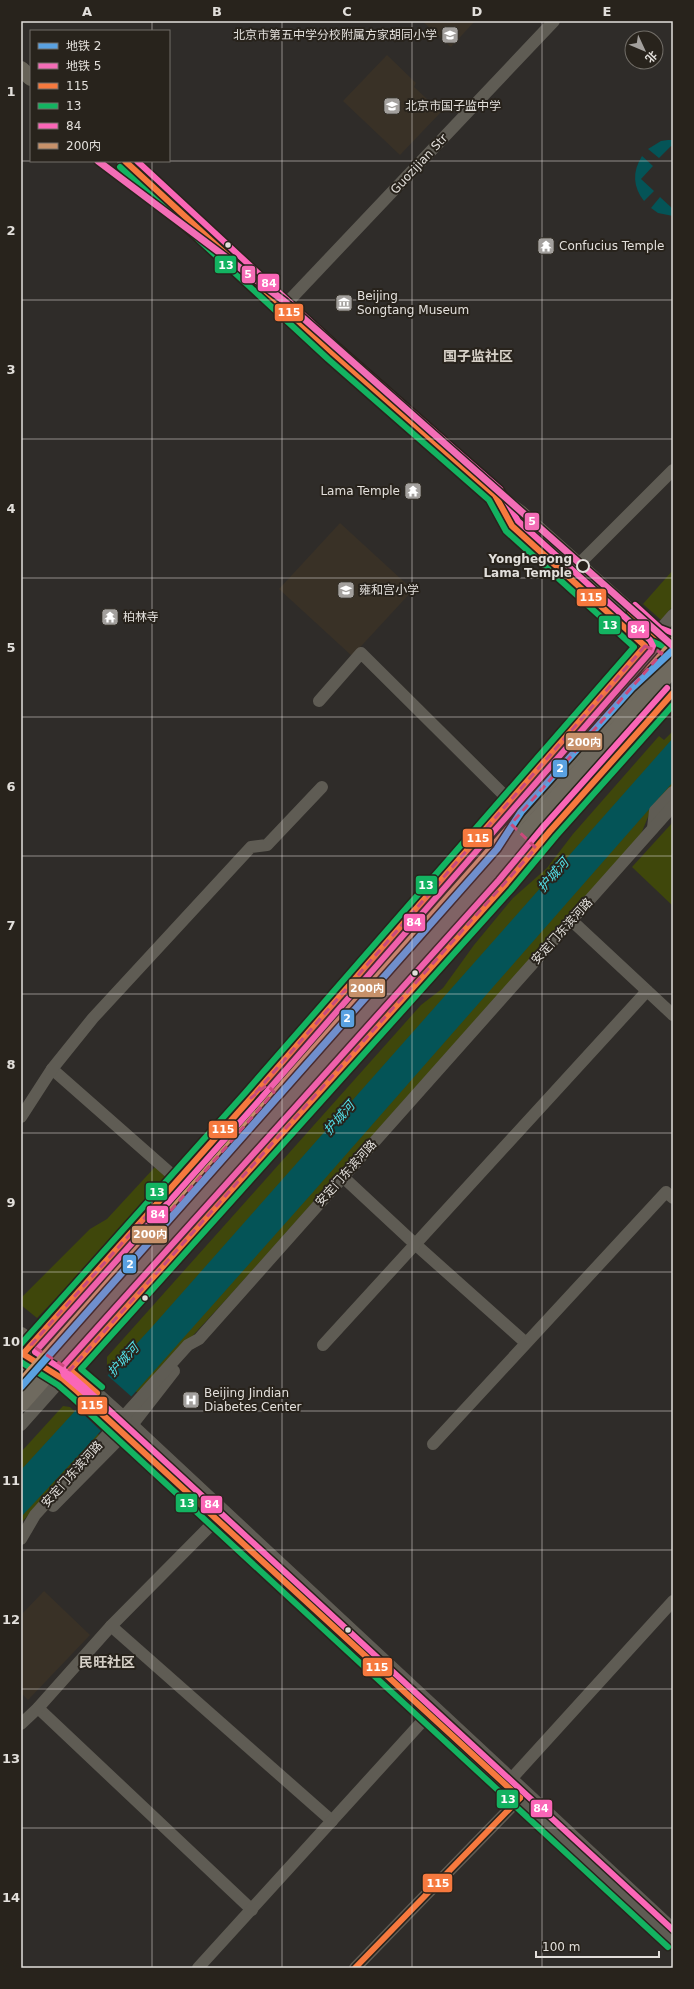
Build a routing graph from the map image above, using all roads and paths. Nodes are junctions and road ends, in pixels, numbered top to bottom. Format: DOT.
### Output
graph roads {
  1 [pos="554,21"];
  2 [pos="21,69"];
  3 [pos="30,77"];
  4 [pos="126,162"];
  5 [pos="284,306"];
  6 [pos="673,470"];
  7 [pos="495,495"];
  8 [pos="578,565"];
  9 [pos="673,615"];
  10 [pos="650,641"];
  11 [pos="673,641"];
  12 [pos="673,658"];
  13 [pos="673,667"];
  14 [pos="673,693"];
  15 [pos="319,700"];
  16 [pos="322,787"];
  17 [pos="673,792"];
  18 [pos="510,801"];
  19 [pos="673,806"];
  20 [pos="499,813"];
  21 [pos="653,828"];
  22 [pos="536,848"];
  23 [pos="462,856"];
  24 [pos="473,879"];
  25 [pos="505,885"];
  26 [pos="571,920"];
  27 [pos="417,930"];
  28 [pos="415,959"];
  29 [pos="647,991"];
  30 [pos="673,1015"];
  31 [pos="325,1034"];
  32 [pos="52,1069"];
  33 [pos="251,1098"];
  34 [pos="21,1117"];
  35 [pos="237,1160"];
  36 [pos="343,1177"];
  37 [pos="178,1180"];
  38 [pos="673,1198"];
  39 [pos="148,1214"];
  40 [pos="182,1244"];
  41 [pos="415,1244"];
  42 [pos="76,1294"];
  43 [pos="110,1325"];
  44 [pos="199,1339"];
  45 [pos="526,1343"];
  46 [pos="323,1345"];
  47 [pos="23,1349"];
  48 [pos="67,1374"];
  49 [pos="21,1380"];
  50 [pos="44,1400"];
  51 [pos="21,1403"];
  52 [pos="21,1425"];
  53 [pos="125,1427"];
  54 [pos="433,1444"];
  55 [pos="211,1525"];
  56 [pos="23,1537"];
  57 [pos="673,1601"];
  58 [pos="111,1626"];
  59 [pos="38,1708"];
  60 [pos="429,1714"];
  61 [pos="21,1724"];
  62 [pos="512,1778"];
  63 [pos="520,1798"];
  64 [pos="332,1821"];
  65 [pos="252,1910"];
  66 [pos="673,1929"];
  67 [pos="673,1941"];
  68 [pos="198,1968"];
  69 [pos="355,1968"];
  1 -- 5 [label="street, Guozijian Str"];
  2 -- 3 [label="main road"];
  4 -- 5 [label="main road"];
  5 -- 7 [label="main road"];
  6 -- 8 [label="street"];
  7 -- 8 [label="main road"];
  7 -- 10 [label="main road"];
  8 -- 10 [label="main road"];
  9 -- 10 [label="street"];
  10 -- 11 [label="main road"];
  10 -- 12 [label="main road"];
  10 -- 18 [label="street"];
  11 -- 24 [label="highway, bridge"];
  13 -- 24 [label="highway, bridge"];
  14 -- 22 [label="street"];
  15 -- 18 [label="street"];
  16 -- 32 [label="street"];
  17 -- 21 [label="street"];
  18 -- 20 [label="street"];
  19 -- 21 [label="street, 安定门东滨河路"];
  20 -- 22 [label="street"];
  20 -- 23 [label="street"];
  21 -- 26 [label="street, 安定门东滨河路"];
  22 -- 25 [label="street"];
  23 -- 27 [label="highway"];
  23 -- 33 [label="street"];
  24 -- 27 [label="highway"];
  24 -- 28 [label="highway"];
  25 -- 28 [label="highway"];
  25 -- 35 [label="street"];
  26 -- 29 [label="street"];
  26 -- 36 [label="street, 安定门东滨河路"];
  27 -- 31 [label="highway"];
  28 -- 35 [label="highway"];
  29 -- 30 [label="street"];
  29 -- 41 [label="street"];
  31 -- 33 [label="highway"];
  31 -- 35 [label="highway"];
  32 -- 34 [label="street"];
  32 -- 37 [label="street"];
  33 -- 37 [label="street"];
  35 -- 40 [label="street"];
  35 -- 49 [label="highway, bridge"];
  35 -- 51 [label="highway, bridge"];
  36 -- 41 [label="street"];
  36 -- 44 [label="street, 安定门东滨河路"];
  37 -- 39 [label="street"];
  38 -- 45 [label="street"];
  39 -- 40 [label="street"];
  39 -- 42 [label="street"];
  40 -- 43 [label="street"];
  41 -- 45 [label="street"];
  41 -- 46 [label="street"];
  42 -- 43 [label="street"];
  42 -- 47 [label="street"];
  43 -- 48 [label="street"];
  44 -- 53 [label="street"];
  44 -- 56 [label="street, 安定门东滨河路"];
  45 -- 54 [label="street"];
  47 -- 48 [label="street"];
  48 -- 50 [label="street"];
  48 -- 53 [label="street, bridge"];
  49 -- 50 [label="street"];
  50 -- 52 [label="street"];
  53 -- 56 [label="street"];
  53 -- 60 [label="street"];
  53 -- 62 [label="street"];
  55 -- 58 [label="street"];
  57 -- 62 [label="street"];
  58 -- 59 [label="street"];
  58 -- 64 [label="street"];
  59 -- 61 [label="street"];
  59 -- 65 [label="street"];
  60 -- 63 [label="street"];
  60 -- 64 [label="street"];
  62 -- 63 [label="street"];
  62 -- 66 [label="street"];
  63 -- 67 [label="street"];
  63 -- 69 [label="street"];
  64 -- 65 [label="street"];
  65 -- 68 [label="street"];
}
